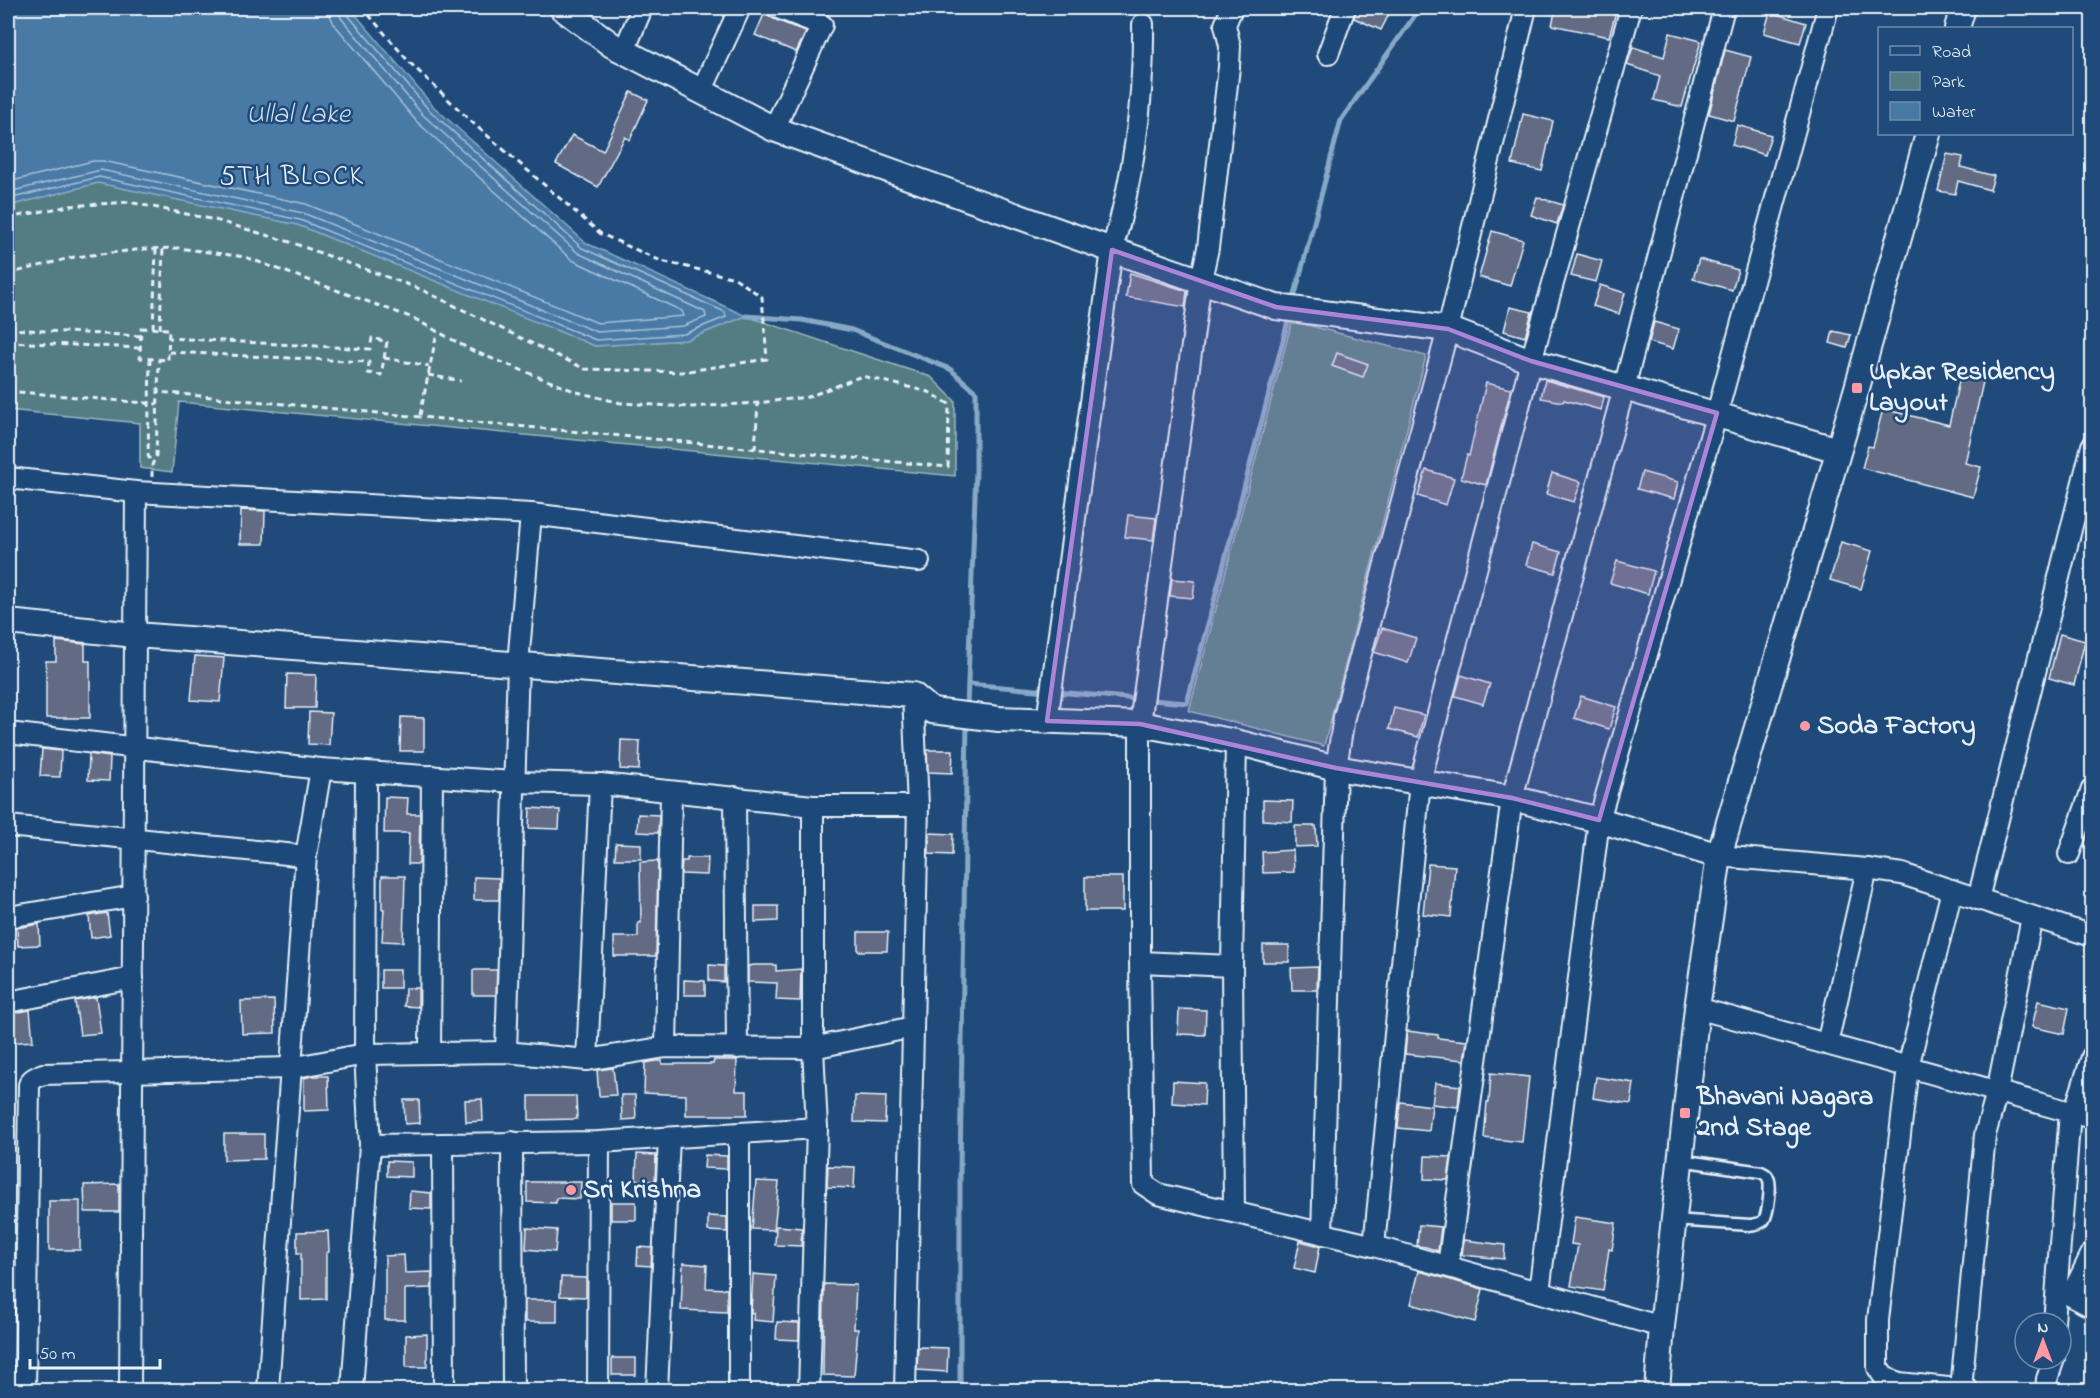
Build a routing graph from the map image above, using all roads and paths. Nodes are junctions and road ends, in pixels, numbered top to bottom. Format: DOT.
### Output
graph roads {
  1 [pos="363,8"];
  2 [pos="562,8"];
  3 [pos="642,8"];
  4 [pos="740,8"];
  5 [pos="778,8"];
  6 [pos="1232,8"];
  7 [pos="1345,8"];
  8 [pos="1526,8"];
  9 [pos="1631,8"];
  10 [pos="1724,8"];
  11 [pos="1827,8"];
  12 [pos="1963,8"];
  13 [pos="1143,24"];
  14 [pos="1957,27"];
  15 [pos="624,51"];
  16 [pos="1328,54"];
  17 [pos="701,92"];
  18 [pos="774,129"];
  19 [pos="1928,135"];
  20 [pos="8,218"];
  21 [pos="156,249"];
  22 [pos="163,249"];
  23 [pos="1112,250"];
  24 [pos="8,274"];
  25 [pos="1200,280"];
  26 [pos="153,328"];
  27 [pos="8,329"];
  28 [pos="160,329"];
  29 [pos="1448,329"];
  30 [pos="437,332"];
  31 [pos="141,336"];
  32 [pos="169,338"];
  33 [pos="8,342"];
  34 [pos="140,348"];
  35 [pos="169,352"];
  36 [pos="384,358"];
  37 [pos="150,359"];
  38 [pos="159,359"];
  39 [pos="1531,361"];
  40 [pos="430,366"];
  41 [pos="428,375"];
  42 [pos="461,381"];
  43 [pos="1624,387"];
  44 [pos="8,391"];
  45 [pos="158,392"];
  46 [pos="149,403"];
  47 [pos="758,403"];
  48 [pos="157,404"];
  49 [pos="1717,413"];
  50 [pos="420,416"];
  51 [pos="2092,446"];
  52 [pos="755,450"];
  53 [pos="1838,450"];
  54 [pos="8,478"];
  55 [pos="136,492"];
  56 [pos="531,514"];
  57 [pos="919,561"];
  58 [pos="8,622"];
  59 [pos="136,635"];
  60 [pos="518,664"];
  61 [pos="913,695"];
  62 [pos="1047,721"];
  63 [pos="1140,724"];
  64 [pos="8,734"];
  65 [pos="1236,742"];
  66 [pos="135,747"];
  67 [pos="1336,768"];
  68 [pos="321,769"];
  69 [pos="366,772"];
  70 [pos="432,776"];
  71 [pos="514,782"];
  72 [pos="1420,782"];
  73 [pos="600,784"];
  74 [pos="2092,789"];
  75 [pos="671,792"];
  76 [pos="735,796"];
  77 [pos="1512,798"];
  78 [pos="813,806"];
  79 [pos="918,806"];
  80 [pos="1599,820"];
  81 [pos="8,826"];
  82 [pos="134,839"];
  83 [pos="2069,854"];
  84 [pos="306,856"];
  85 [pos="1719,856"];
  86 [pos="1867,869"];
  87 [pos="1952,890"];
  88 [pos="134,896"];
  89 [pos="1978,899"];
  90 [pos="8,917"];
  91 [pos="2032,917"];
  92 [pos="2092,936"];
  93 [pos="1140,962"];
  94 [pos="1232,966"];
  95 [pos="133,978"];
  96 [pos="8,1002"];
  97 [pos="1697,1008"];
  98 [pos="913,1027"];
  99 [pos="1827,1044"];
  100 [pos="666,1047"];
  101 [pos="737,1048"];
  102 [pos="813,1048"];
  103 [pos="506,1052"];
  104 [pos="430,1053"];
  105 [pos="364,1054"];
  106 [pos="2092,1057"];
  107 [pos="587,1060"];
  108 [pos="1908,1067"];
  109 [pos="291,1068"];
  110 [pos="132,1072"];
  111 [pos="1998,1092"];
  112 [pos="2079,1114"];
  113 [pos="817,1128"];
  114 [pos="739,1133"];
  115 [pos="669,1138"];
  116 [pos="512,1142"];
  117 [pos="599,1142"];
  118 [pos="443,1144"];
  119 [pos="370,1145"];
  120 [pos="1680,1160"];
  121 [pos="1234,1212"];
  122 [pos="1673,1220"];
  123 [pos="1322,1234"];
  124 [pos="1374,1246"];
  125 [pos="2092,1253"];
  126 [pos="1448,1266"];
  127 [pos="1539,1292"];
  128 [pos="2092,1307"];
  129 [pos="2055,1311"];
  130 [pos="1662,1327"];
  131 [pos="2051,1371"];
  132 [pos="25,1390"];
  133 [pos="130,1390"];
  134 [pos="267,1390"];
  135 [pos="352,1390"];
  136 [pos="444,1390"];
  137 [pos="513,1390"];
  138 [pos="598,1390"];
  139 [pos="657,1390"];
  140 [pos="739,1390"];
  141 [pos="809,1390"];
  142 [pos="905,1390"];
  143 [pos="1657,1390"];
  144 [pos="1965,1390"];
  145 [pos="2046,1390"];
  1 -- 20 [label="path"];
  2 -- 15 [label="street"];
  3 -- 15 [label="street"];
  4 -- 17 [label="street"];
  5 -- 18 [label="street"];
  6 -- 25 [label="street"];
  7 -- 16 [label="street"];
  8 -- 29 [label="street"];
  9 -- 39 [label="street"];
  10 -- 43 [label="street"];
  11 -- 49 [label="street"];
  12 -- 14 [label="street"];
  13 -- 23 [label="street"];
  15 -- 17 [label="street"];
  17 -- 18 [label="street"];
  18 -- 23 [label="street"];
  19 -- 53 [label="street"];
  21 -- 22 [label="path"];
  21 -- 24 [label="path"];
  21 -- 26 [label="path"];
  22 -- 28 [label="path"];
  22 -- 30 [label="path"];
  23 -- 25 [label="street"];
  23 -- 62 [label="street"];
  25 -- 29 [label="street"];
  25 -- 63 [label="street"];
  26 -- 28 [label="path"];
  26 -- 31 [label="path"];
  27 -- 31 [label="path"];
  28 -- 32 [label="path"];
  29 -- 39 [label="street"];
  29 -- 67 [label="street"];
  30 -- 40 [label="path"];
  30 -- 47 [label="path"];
  31 -- 34 [label="path"];
  32 -- 35 [label="path"];
  32 -- 36 [label="path"];
  33 -- 34 [label="path"];
  34 -- 37 [label="path"];
  35 -- 36 [label="path"];
  35 -- 38 [label="path"];
  36 -- 40 [label="path"];
  37 -- 38 [label="path"];
  37 -- 46 [label="path"];
  38 -- 45 [label="path"];
  39 -- 43 [label="street"];
  39 -- 72 [label="street"];
  40 -- 41 [label="path"];
  41 -- 42 [label="path"];
  41 -- 50 [label="path"];
  43 -- 49 [label="street"];
  43 -- 77 [label="street"];
  44 -- 46 [label="path"];
  45 -- 48 [label="path"];
  45 -- 50 [label="path"];
  46 -- 48 [label="path"];
  46 -- 48 [label="path"];
  47 -- 52 [label="path"];
  47 -- 52 [label="path"];
  49 -- 53 [label="street"];
  49 -- 80 [label="street"];
  50 -- 52 [label="path"];
  51 -- 89 [label="street"];
  53 -- 85 [label="street"];
  54 -- 55 [label="street"];
  55 -- 56 [label="street"];
  55 -- 59 [label="street"];
  56 -- 57 [label="street"];
  56 -- 60 [label="street"];
  58 -- 59 [label="street"];
  59 -- 60 [label="street"];
  59 -- 66 [label="street"];
  60 -- 61 [label="street"];
  60 -- 71 [label="street"];
  61 -- 62 [label="street"];
  61 -- 79 [label="street"];
  62 -- 63 [label="street"];
  63 -- 65 [label="street"];
  63 -- 93 [label="street"];
  64 -- 66 [label="street"];
  65 -- 67 [label="street"];
  65 -- 94 [label="street"];
  66 -- 68 [label="street"];
  66 -- 82 [label="street"];
  67 -- 72 [label="street"];
  67 -- 123 [label="street"];
  68 -- 69 [label="street"];
  68 -- 84 [label="street"];
  69 -- 70 [label="street"];
  69 -- 105 [label="street"];
  70 -- 71 [label="street"];
  70 -- 104 [label="street"];
  71 -- 73 [label="street"];
  71 -- 103 [label="street"];
  72 -- 77 [label="street"];
  72 -- 124 [label="street"];
  73 -- 75 [label="street"];
  73 -- 107 [label="street"];
  74 -- 83 [label="street"];
  75 -- 76 [label="street"];
  75 -- 100 [label="street"];
  76 -- 78 [label="street"];
  76 -- 101 [label="street"];
  77 -- 80 [label="street"];
  77 -- 126 [label="street"];
  78 -- 79 [label="street"];
  78 -- 102 [label="street"];
  79 -- 98 [label="street"];
  80 -- 85 [label="street"];
  80 -- 127 [label="street"];
  81 -- 82 [label="street"];
  82 -- 84 [label="street"];
  82 -- 88 [label="street"];
  84 -- 109 [label="street"];
  85 -- 86 [label="street"];
  85 -- 97 [label="street"];
  86 -- 87 [label="street"];
  86 -- 99 [label="street"];
  87 -- 89 [label="street"];
  87 -- 108 [label="street"];
  88 -- 90 [label="street"];
  88 -- 95 [label="street"];
  89 -- 91 [label="street"];
  91 -- 92 [label="street"];
  91 -- 111 [label="street"];
  93 -- 94 [label="street"];
  93 -- 121 [label="street"];
  94 -- 121 [label="street"];
  95 -- 96 [label="street"];
  95 -- 110 [label="street"];
  97 -- 99 [label="street"];
  97 -- 120 [label="street"];
  98 -- 102 [label="street"];
  98 -- 142 [label="street"];
  99 -- 108 [label="street"];
  100 -- 101 [label="street"];
  100 -- 107 [label="street"];
  101 -- 102 [label="street"];
  102 -- 113 [label="street"];
  103 -- 104 [label="street"];
  103 -- 107 [label="street"];
  104 -- 105 [label="street"];
  105 -- 109 [label="street"];
  105 -- 119 [label="street"];
  106 -- 112 [label="street"];
  108 -- 111 [label="street"];
  108 -- 144 [label="street"];
  109 -- 110 [label="street"];
  109 -- 134 [label="street"];
  110 -- 132 [label="street"];
  110 -- 133 [label="street"];
  111 -- 112 [label="street"];
  111 -- 144 [label="street"];
  112 -- 129 [label="street"];
  113 -- 114 [label="street"];
  113 -- 141 [label="street"];
  114 -- 115 [label="street"];
  114 -- 140 [label="street"];
  115 -- 117 [label="street"];
  115 -- 139 [label="street"];
  116 -- 117 [label="street"];
  116 -- 118 [label="street"];
  116 -- 137 [label="street"];
  117 -- 138 [label="street"];
  118 -- 119 [label="street"];
  118 -- 136 [label="street"];
  119 -- 135 [label="street"];
  120 -- 122 [label="street"];
  120 -- 122 [label="lane"];
  121 -- 123 [label="street"];
  122 -- 130 [label="street"];
  123 -- 124 [label="street"];
  124 -- 126 [label="street"];
  125 -- 128 [label="street"];
  126 -- 127 [label="street"];
  127 -- 130 [label="street"];
  130 -- 143 [label="street"];
  131 -- 145 [label="street"];
}
